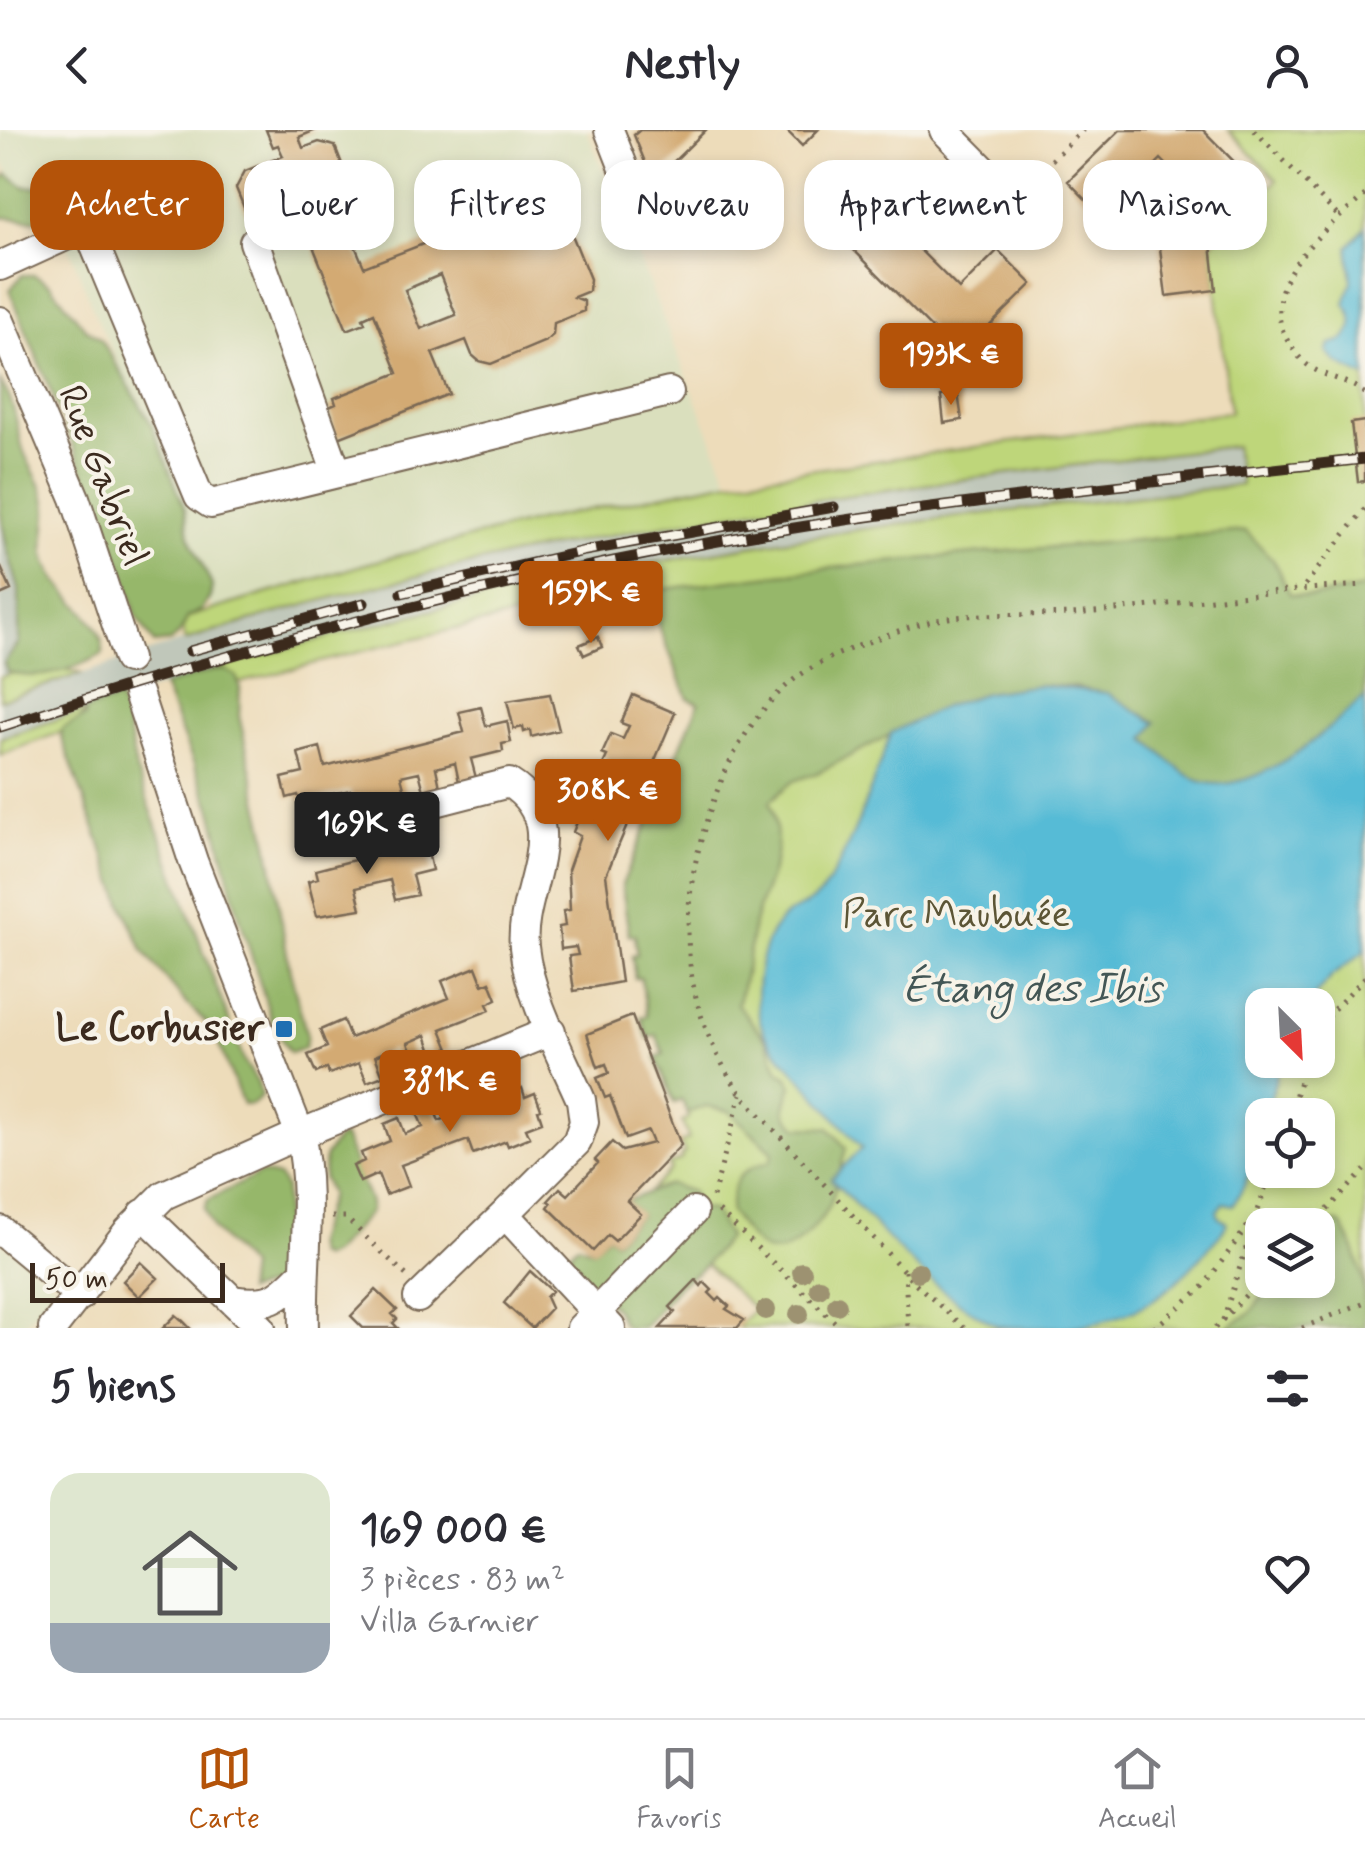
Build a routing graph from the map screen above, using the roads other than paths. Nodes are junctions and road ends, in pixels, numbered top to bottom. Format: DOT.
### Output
graph roads {
  1 [pos="609,130"];
  2 [pos="944,130"];
  3 [pos="621,160"];
  4 [pos="974,160"];
  5 [pos="257,250"];
  6 [pos="0,266"];
  7 [pos="0,322"];
  8 [pos="669,392"];
  9 [pos="337,473"];
  10 [pos="128,659"];
  11 [pos="138,693"];
  12 [pos="327,830"];
  13 [pos="551,1032"];
  14 [pos="300,1134"];
  15 [pos="693,1212"];
  16 [pos="142,1214"];
  17 [pos="506,1214"];
  18 [pos="0,1230"];
  19 [pos="302,1273"];
  20 [pos="421,1295"];
  21 [pos="80,1296"];
  22 [pos="232,1300"];
  23 [pos="596,1323"];
  24 [pos="54,1328"];
  25 [pos="261,1328"];
  26 [pos="304,1328"];
  1 -- 3 [label="street"];
  2 -- 4 [label="street"];
  5 -- 9 [label="street"];
  6 -- 9 [label="street"];
  7 -- 10 [label="street, Rue Gabriel"];
  8 -- 9 [label="street"];
  11 -- 14 [label="street"];
  12 -- 13 [label="street"];
  13 -- 14 [label="street"];
  13 -- 17 [label="street"];
  14 -- 16 [label="street"];
  14 -- 19 [label="street"];
  15 -- 23 [label="street"];
  16 -- 21 [label="street"];
  16 -- 22 [label="street"];
  17 -- 20 [label="street"];
  17 -- 23 [label="street"];
  18 -- 21 [label="street"];
  19 -- 22 [label="street"];
  19 -- 26 [label="street"];
  21 -- 24 [label="street"];
  22 -- 25 [label="street"];
}
